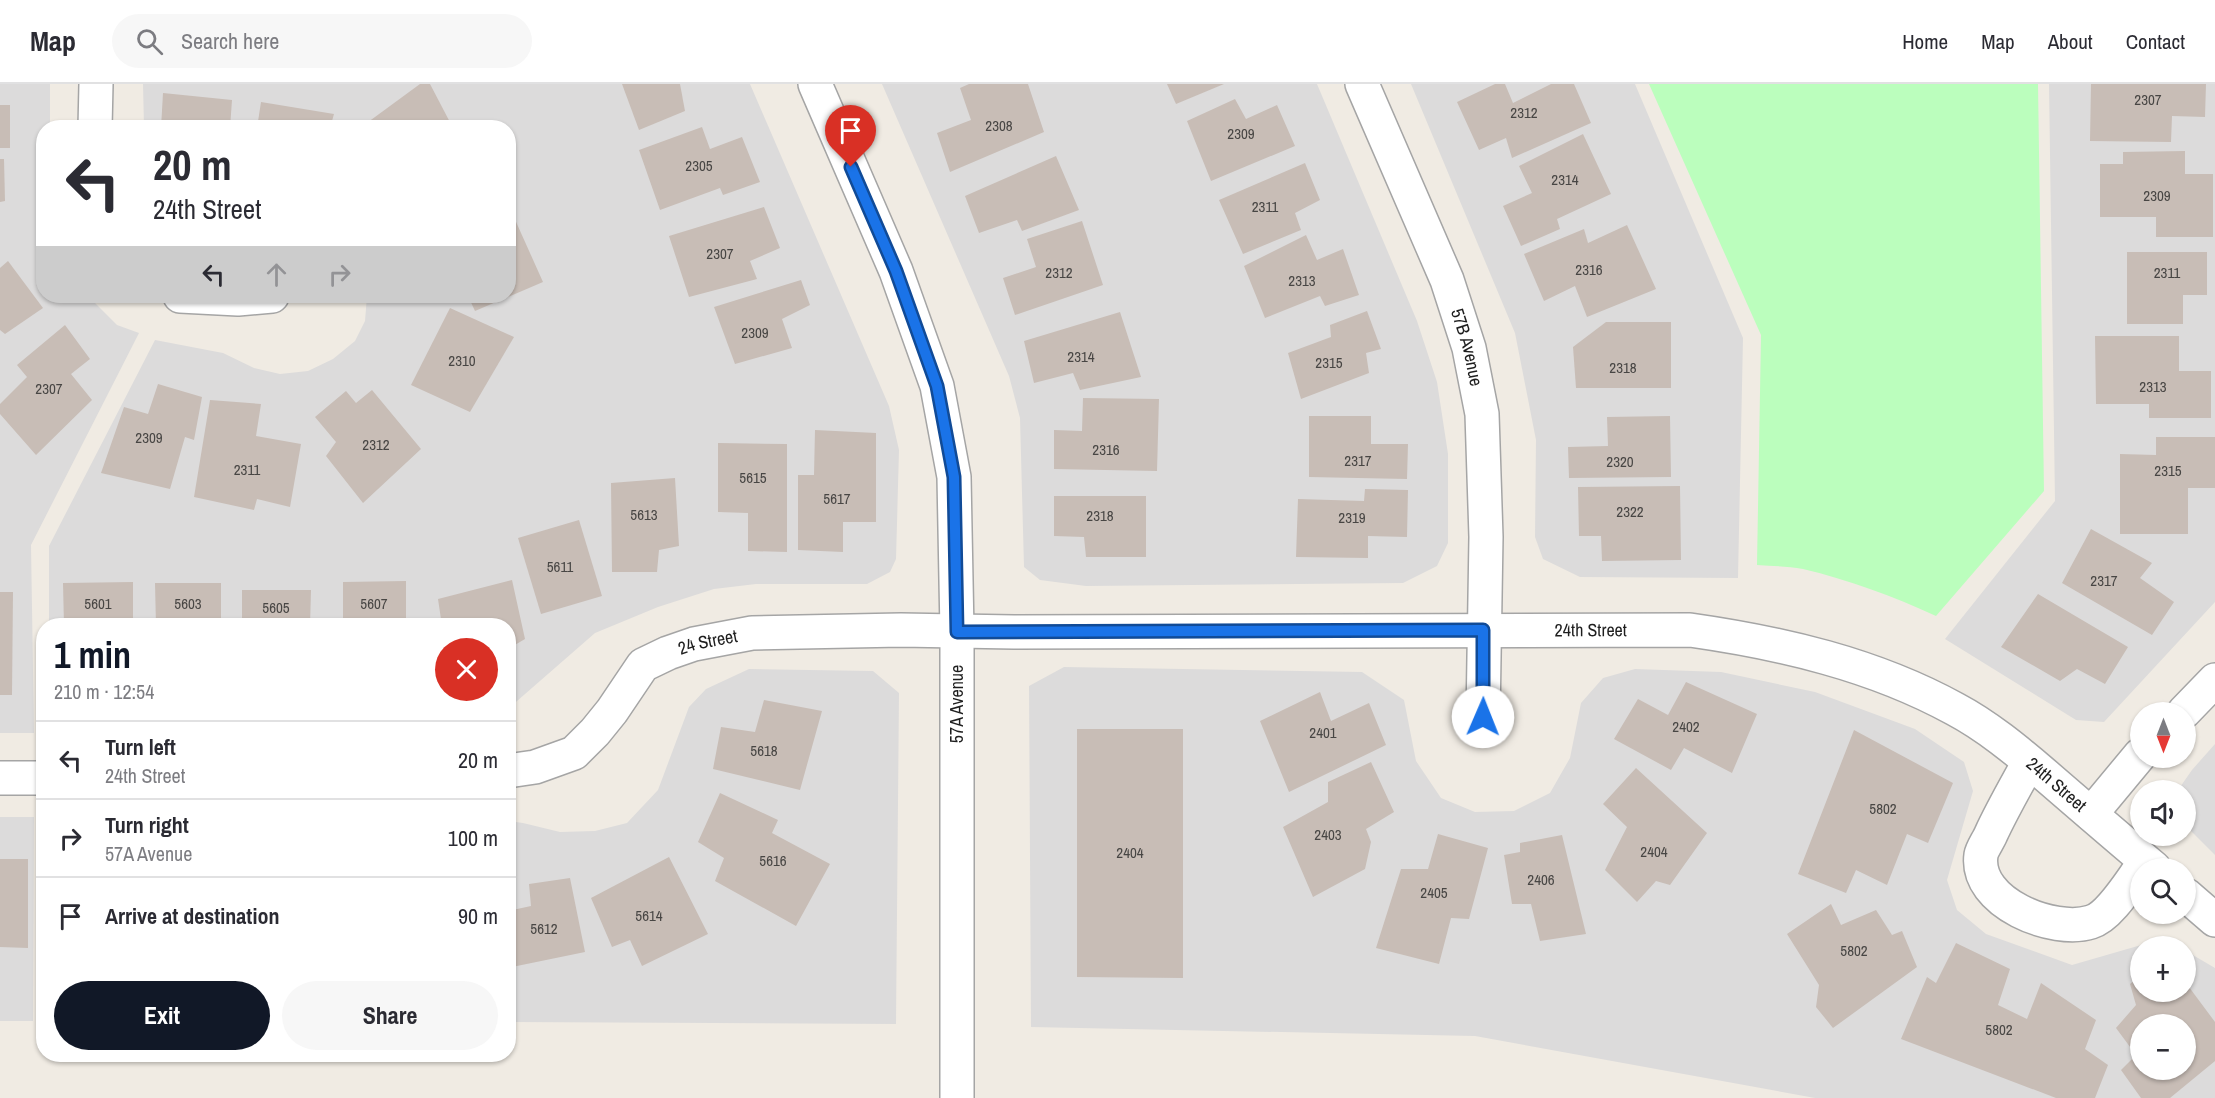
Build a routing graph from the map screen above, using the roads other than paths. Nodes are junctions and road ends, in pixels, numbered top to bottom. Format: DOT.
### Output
graph roads {
  1 [pos="96,84"];
  2 [pos="815,84"];
  3 [pos="1362,84"];
  4 [pos="95,120"];
  5 [pos="1483,630"];
  6 [pos="957,632"];
  7 [pos="2215,680"];
  8 [pos="2194,702"];
  9 [pos="1483,717"];
  10 [pos="2029,762"];
  11 [pos="2130,767"];
  12 [pos="516,770"];
  13 [pos="0,778"];
  14 [pos="36,778"];
  15 [pos="2091,814"];
  16 [pos="2136,858"];
  17 [pos="2130,885"];
  18 [pos="2196,904"];
  19 [pos="2215,920"];
  20 [pos="957,1098"];
  1 -- 4 [label="street"];
  2 -- 6 [label="street, 57A Avenue"];
  3 -- 5 [label="street, 57B Avenue"];
  5 -- 6 [label="street, 24th Street"];
  5 -- 9 [label="street, 57B Avenue"];
  5 -- 10 [label="street, 24th Street"];
  6 -- 12 [label="street, 24 Street"];
  6 -- 20 [label="street, 57A Avenue"];
  7 -- 8 [label="street"];
  10 -- 15 [label="street, 24th Street"];
  10 -- 17 [label="street"];
  11 -- 15 [label="street"];
  13 -- 14 [label="street"];
  15 -- 16 [label="street, 24th Street"];
  18 -- 19 [label="street"];
}
